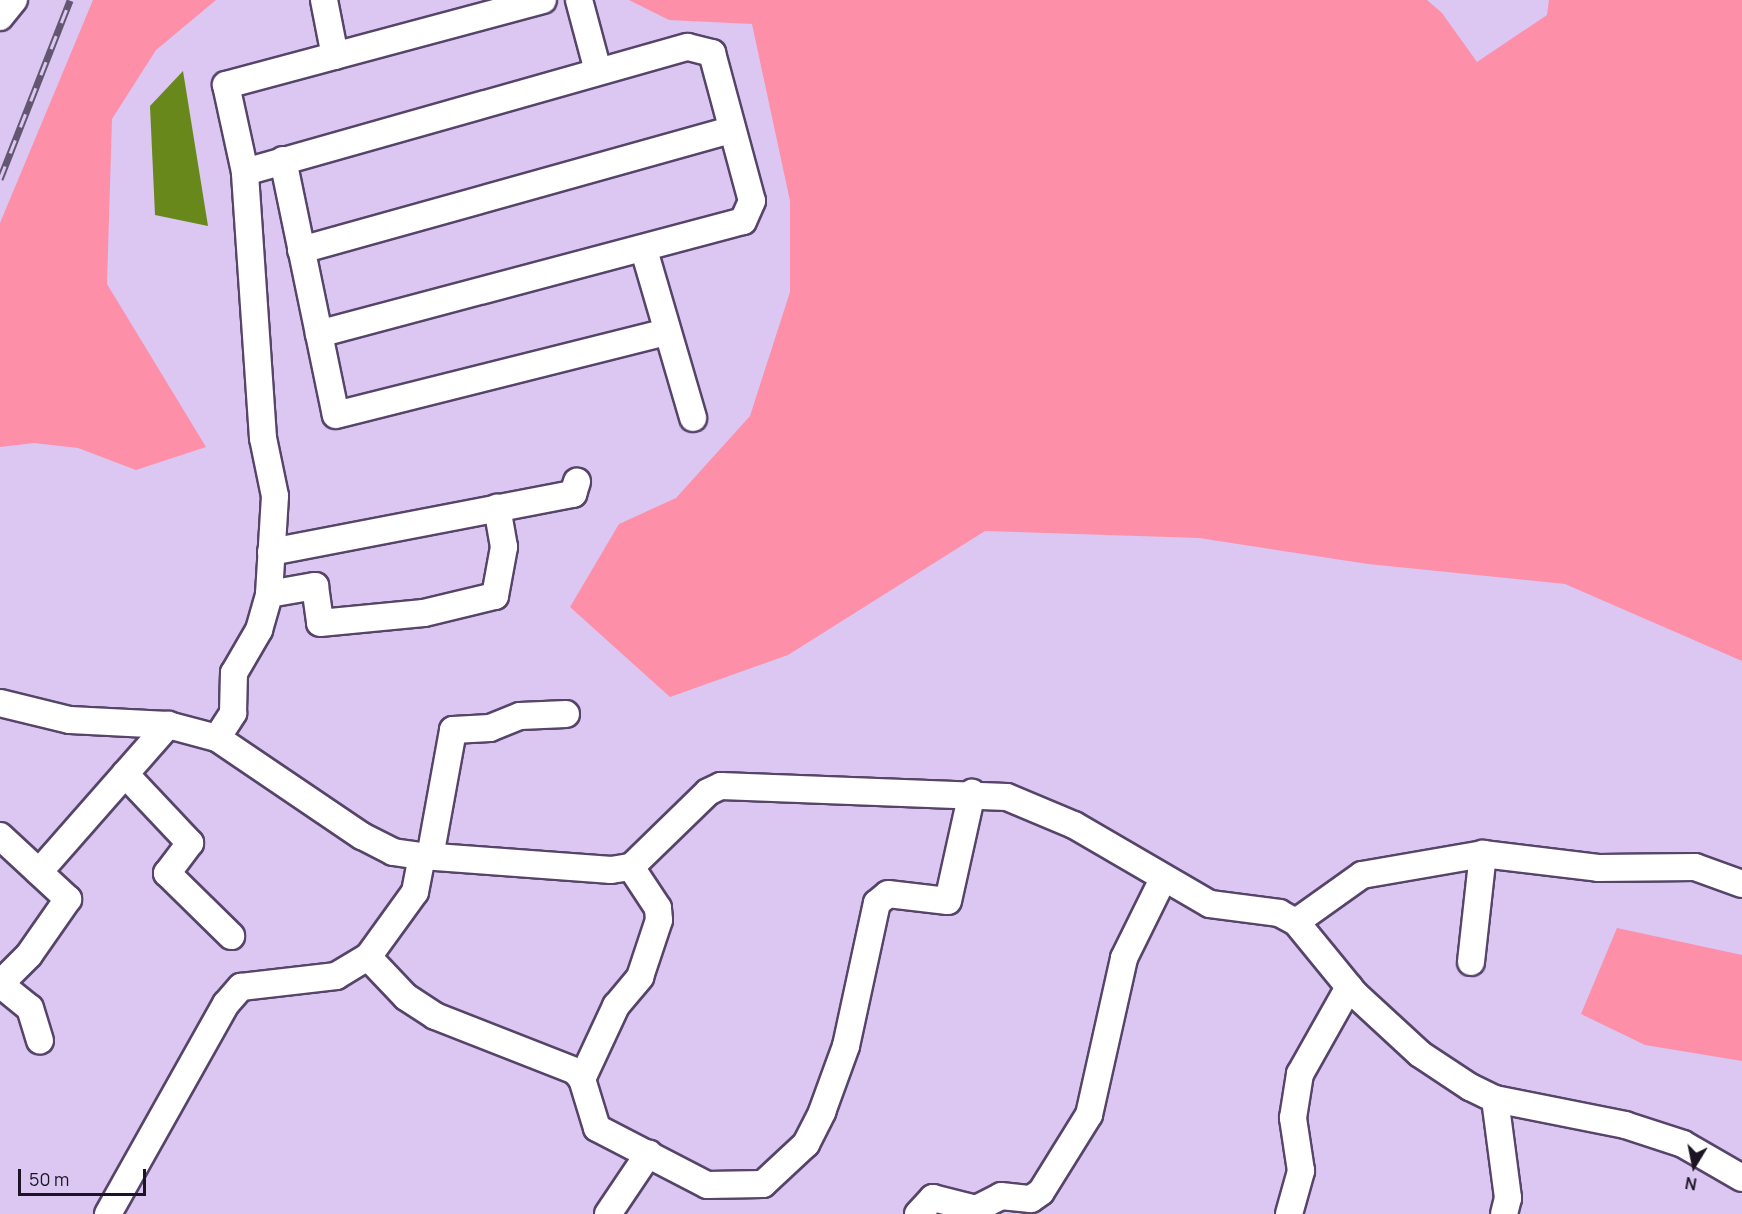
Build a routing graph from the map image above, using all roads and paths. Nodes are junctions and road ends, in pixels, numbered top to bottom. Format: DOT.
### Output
graph roads {
  1 [pos="14,0"];
  2 [pos="324,0"];
  3 [pos="543,0"];
  4 [pos="579,0"];
  5 [pos="0,17"];
  6 [pos="335,56"];
  7 [pos="598,71"];
  8 [pos="731,130"];
  9 [pos="283,160"];
  10 [pos="245,172"];
  11 [pos="302,250"];
  12 [pos="645,250"];
  13 [pos="667,332"];
  14 [pos="319,333"];
  15 [pos="693,418"];
  16 [pos="577,482"];
  17 [pos="497,508"];
  18 [pos="272,552"];
  19 [pos="269,594"];
  20 [pos="0,703"];
  21 [pos="566,714"];
  22 [pos="168,725"];
  23 [pos="217,738"];
  24 [pos="125,774"];
  25 [pos="972,793"];
  26 [pos="0,837"];
  27 [pos="1483,854"];
  28 [pos="426,857"];
  29 [pos="631,867"];
  30 [pos="39,872"];
  31 [pos="1163,879"];
  32 [pos="1742,884"];
  33 [pos="1296,922"];
  34 [pos="231,936"];
  35 [pos="368,957"];
  36 [pos="1471,962"];
  37 [pos="0,984"];
  38 [pos="1350,987"];
  39 [pos="40,1041"];
  40 [pos="582,1079"];
  41 [pos="1495,1099"];
  42 [pos="649,1153"];
  43 [pos="1742,1177"];
  44 [pos="108,1214"];
  45 [pos="608,1214"];
  46 [pos="918,1214"];
  47 [pos="1289,1214"];
  48 [pos="1504,1214"];
  1 -- 5 [label="street"];
  2 -- 6 [label="street"];
  3 -- 6 [label="street"];
  4 -- 7 [label="street"];
  6 -- 10 [label="street"];
  7 -- 8 [label="street"];
  7 -- 9 [label="street"];
  8 -- 11 [label="street"];
  8 -- 12 [label="street"];
  9 -- 10 [label="street"];
  9 -- 11 [label="street"];
  10 -- 18 [label="street"];
  11 -- 14 [label="street"];
  12 -- 13 [label="street"];
  12 -- 14 [label="street"];
  13 -- 14 [label="street"];
  13 -- 15 [label="street"];
  16 -- 17 [label="street"];
  17 -- 18 [label="street"];
  17 -- 19 [label="street"];
  18 -- 19 [label="street"];
  19 -- 23 [label="street"];
  20 -- 22 [label="street"];
  21 -- 28 [label="street"];
  22 -- 23 [label="street"];
  22 -- 24 [label="street"];
  23 -- 28 [label="street"];
  24 -- 30 [label="street"];
  24 -- 34 [label="street"];
  25 -- 29 [label="street"];
  25 -- 31 [label="street"];
  25 -- 42 [label="street"];
  26 -- 30 [label="street"];
  27 -- 32 [label="street"];
  27 -- 33 [label="street"];
  27 -- 36 [label="street"];
  28 -- 29 [label="street"];
  28 -- 35 [label="street"];
  29 -- 40 [label="street"];
  30 -- 37 [label="street"];
  31 -- 33 [label="street"];
  31 -- 46 [label="street"];
  33 -- 38 [label="street"];
  35 -- 40 [label="street"];
  35 -- 44 [label="street"];
  37 -- 39 [label="street"];
  38 -- 41 [label="street"];
  38 -- 47 [label="street"];
  40 -- 42 [label="street"];
  41 -- 43 [label="street"];
  41 -- 48 [label="street"];
  42 -- 45 [label="street"];
}
